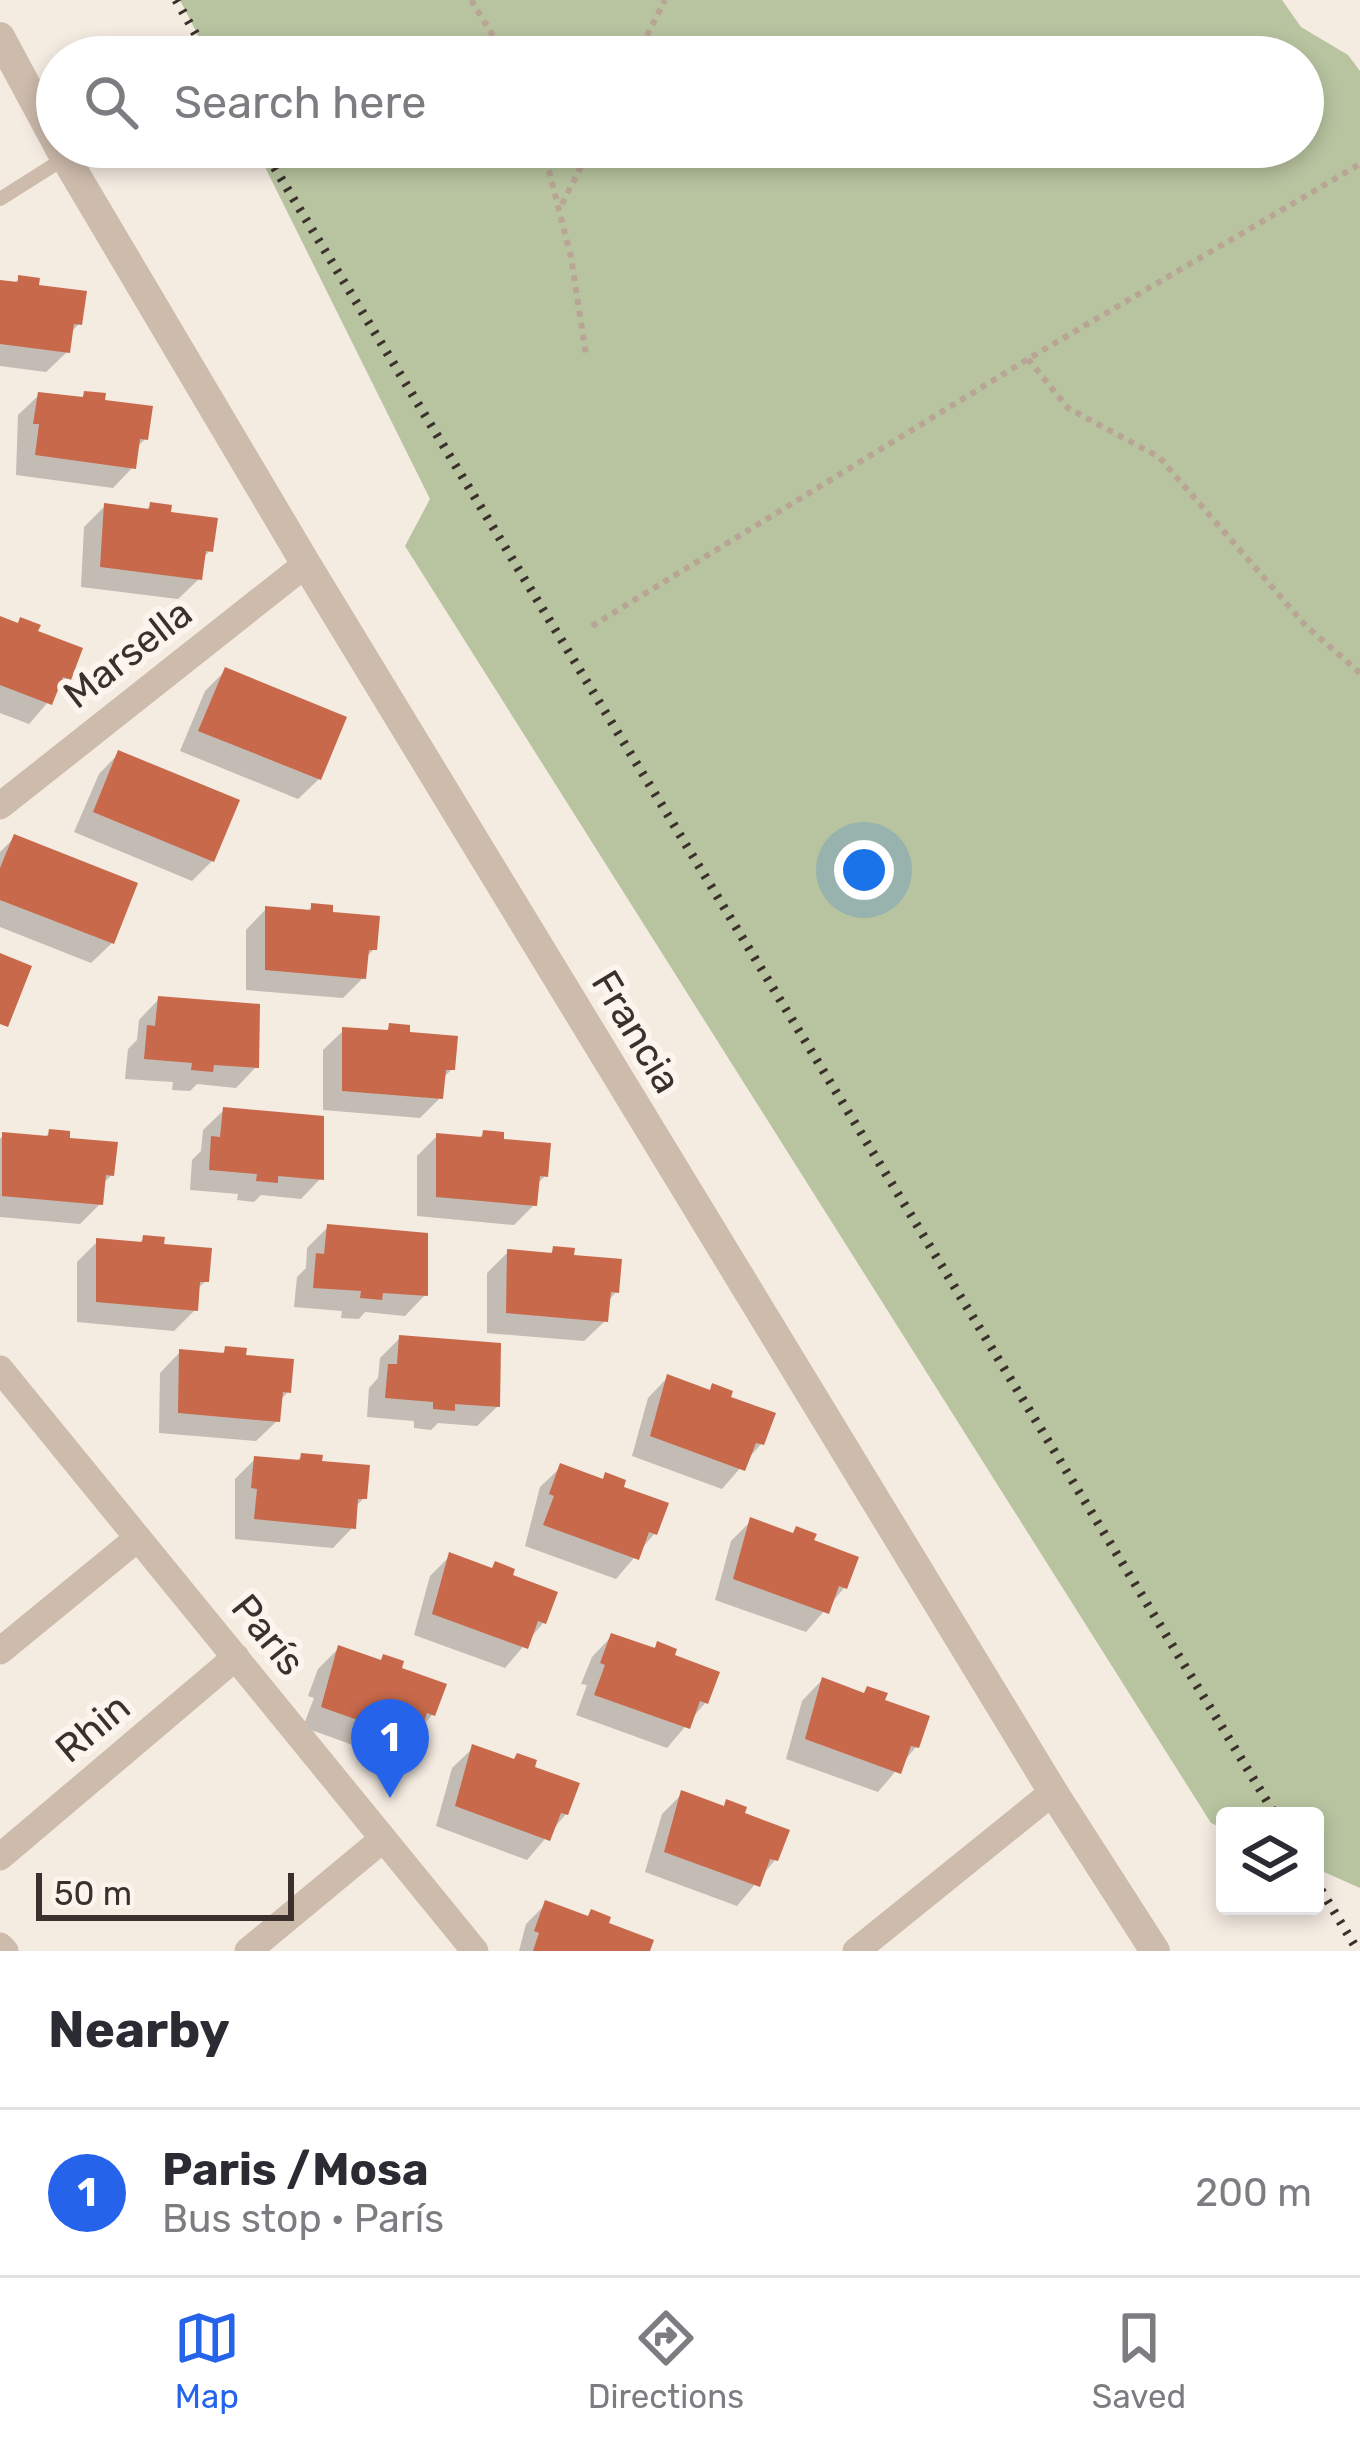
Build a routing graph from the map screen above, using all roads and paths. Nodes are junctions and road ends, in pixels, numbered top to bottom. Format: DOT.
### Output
graph roads {
  1 [pos="472,0"];
  2 [pos="665,0"];
  3 [pos="493,36"];
  4 [pos="647,36"];
  5 [pos="0,37"];
  6 [pos="36,104"];
  7 [pos="1360,164"];
  8 [pos="37,168"];
  9 [pos="71,168"];
  10 [pos="549,168"];
  11 [pos="580,168"];
  12 [pos="0,199"];
  13 [pos="560,208"];
  14 [pos="586,355"];
  15 [pos="1028,359"];
  16 [pos="306,564"];
  17 [pos="592,626"];
  18 [pos="1360,673"];
  19 [pos="0,806"];
  20 [pos="0,1369"];
  21 [pos="138,1538"];
  22 [pos="0,1651"];
  23 [pos="236,1658"];
  24 [pos="1053,1792"];
  25 [pos="383,1839"];
  26 [pos="0,1857"];
  27 [pos="248,1951"];
  28 [pos="475,1951"];
  29 [pos="856,1951"];
  30 [pos="1155,1951"];
  1 -- 3 [label="path"];
  2 -- 4 [label="path"];
  5 -- 6 [label="street, Francia"];
  7 -- 15 [label="path"];
  8 -- 12 [label="lane"];
  9 -- 16 [label="street, Francia"];
  10 -- 13 [label="path"];
  11 -- 13 [label="path"];
  13 -- 14 [label="path"];
  15 -- 17 [label="path"];
  15 -- 18 [label="path"];
  16 -- 19 [label="street, Marsella"];
  16 -- 24 [label="street, Francia"];
  20 -- 21 [label="street, París"];
  21 -- 22 [label="street"];
  21 -- 23 [label="street, París"];
  23 -- 25 [label="street, París"];
  23 -- 26 [label="street, Rhin"];
  24 -- 29 [label="street"];
  24 -- 30 [label="street, Francia"];
  25 -- 27 [label="street"];
  25 -- 28 [label="street, París"];
}
